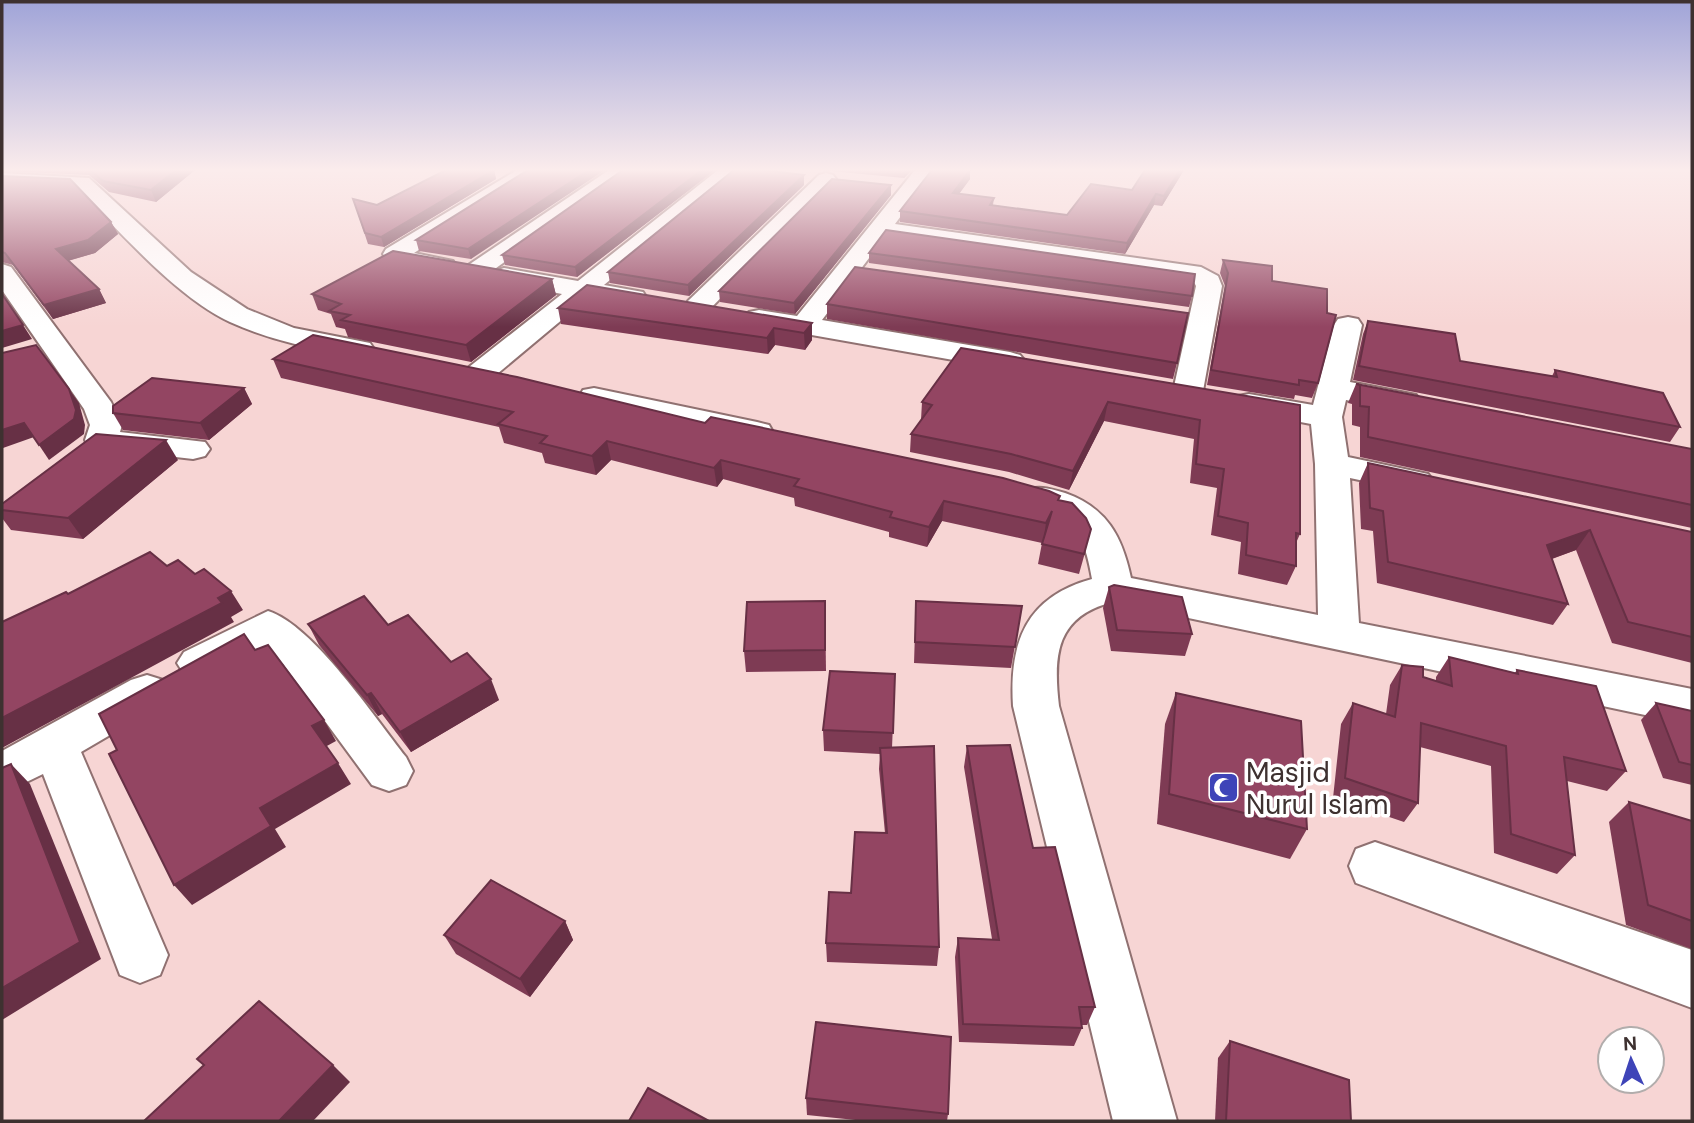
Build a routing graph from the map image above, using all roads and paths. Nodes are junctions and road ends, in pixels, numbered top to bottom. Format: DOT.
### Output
graph roads {
  1 [pos="125,222"];
  2 [pos="447,222"];
  3 [pos="546,222"];
  4 [pos="667,222"];
  5 [pos="783,222"];
  6 [pos="884,222"];
  7 [pos="879,229"];
  8 [pos="847,270"];
  9 [pos="476,271"];
  10 [pos="2,272"];
  11 [pos="875,274"];
  12 [pos="585,290"];
  13 [pos="698,308"];
  14 [pos="1176,317"];
  15 [pos="1203,320"];
  16 [pos="1348,325"];
  17 [pos="804,326"];
  18 [pos="390,355"];
  19 [pos="1037,366"];
  20 [pos="521,382"];
  21 [pos="1160,387"];
  22 [pos="562,391"];
  23 [pos="1209,395"];
  24 [pos="1330,402"];
  25 [pos="1437,409"];
  26 [pos="790,439"];
  27 [pos="101,440"];
  28 [pos="193,449"];
  29 [pos="71,464"];
  30 [pos="1332,464"];
  31 [pos="1008,486"];
  32 [pos="1452,489"];
  33 [pos="1113,588"];
  34 [pos="1339,633"];
  35 [pos="1692,707"];
  36 [pos="55,745"];
  37 [pos="389,771"];
  38 [pos="2,774"];
  39 [pos="1375,866"];
  40 [pos="140,955"];
  41 [pos="1692,979"];
  42 [pos="1145,1121"];
  1 -- 18 [label="street"];
  2 -- 9 [label="street"];
  3 -- 9 [label="street"];
  4 -- 12 [label="street"];
  5 -- 13 [label="street"];
  6 -- 7 [label="street"];
  7 -- 8 [label="street"];
  7 -- 15 [label="street"];
  8 -- 11 [label="street"];
  8 -- 17 [label="street"];
  9 -- 12 [label="street"];
  10 -- 27 [label="street"];
  12 -- 13 [label="street"];
  12 -- 20 [label="street"];
  13 -- 17 [label="street"];
  14 -- 15 [label="street"];
  15 -- 23 [label="street"];
  16 -- 24 [label="street"];
  17 -- 19 [label="street"];
  21 -- 23 [label="street"];
  22 -- 26 [label="street"];
  23 -- 24 [label="street"];
  24 -- 25 [label="street"];
  24 -- 30 [label="street"];
  27 -- 28 [label="street"];
  27 -- 29 [label="street"];
  30 -- 32 [label="street"];
  30 -- 34 [label="street"];
  31 -- 33 [label="street"];
  33 -- 34 [label="street"];
  33 -- 42 [label="street"];
  34 -- 35 [label="street"];
  36 -- 37 [label="street"];
  36 -- 38 [label="street"];
  36 -- 40 [label="street"];
  39 -- 41 [label="street"];
}
